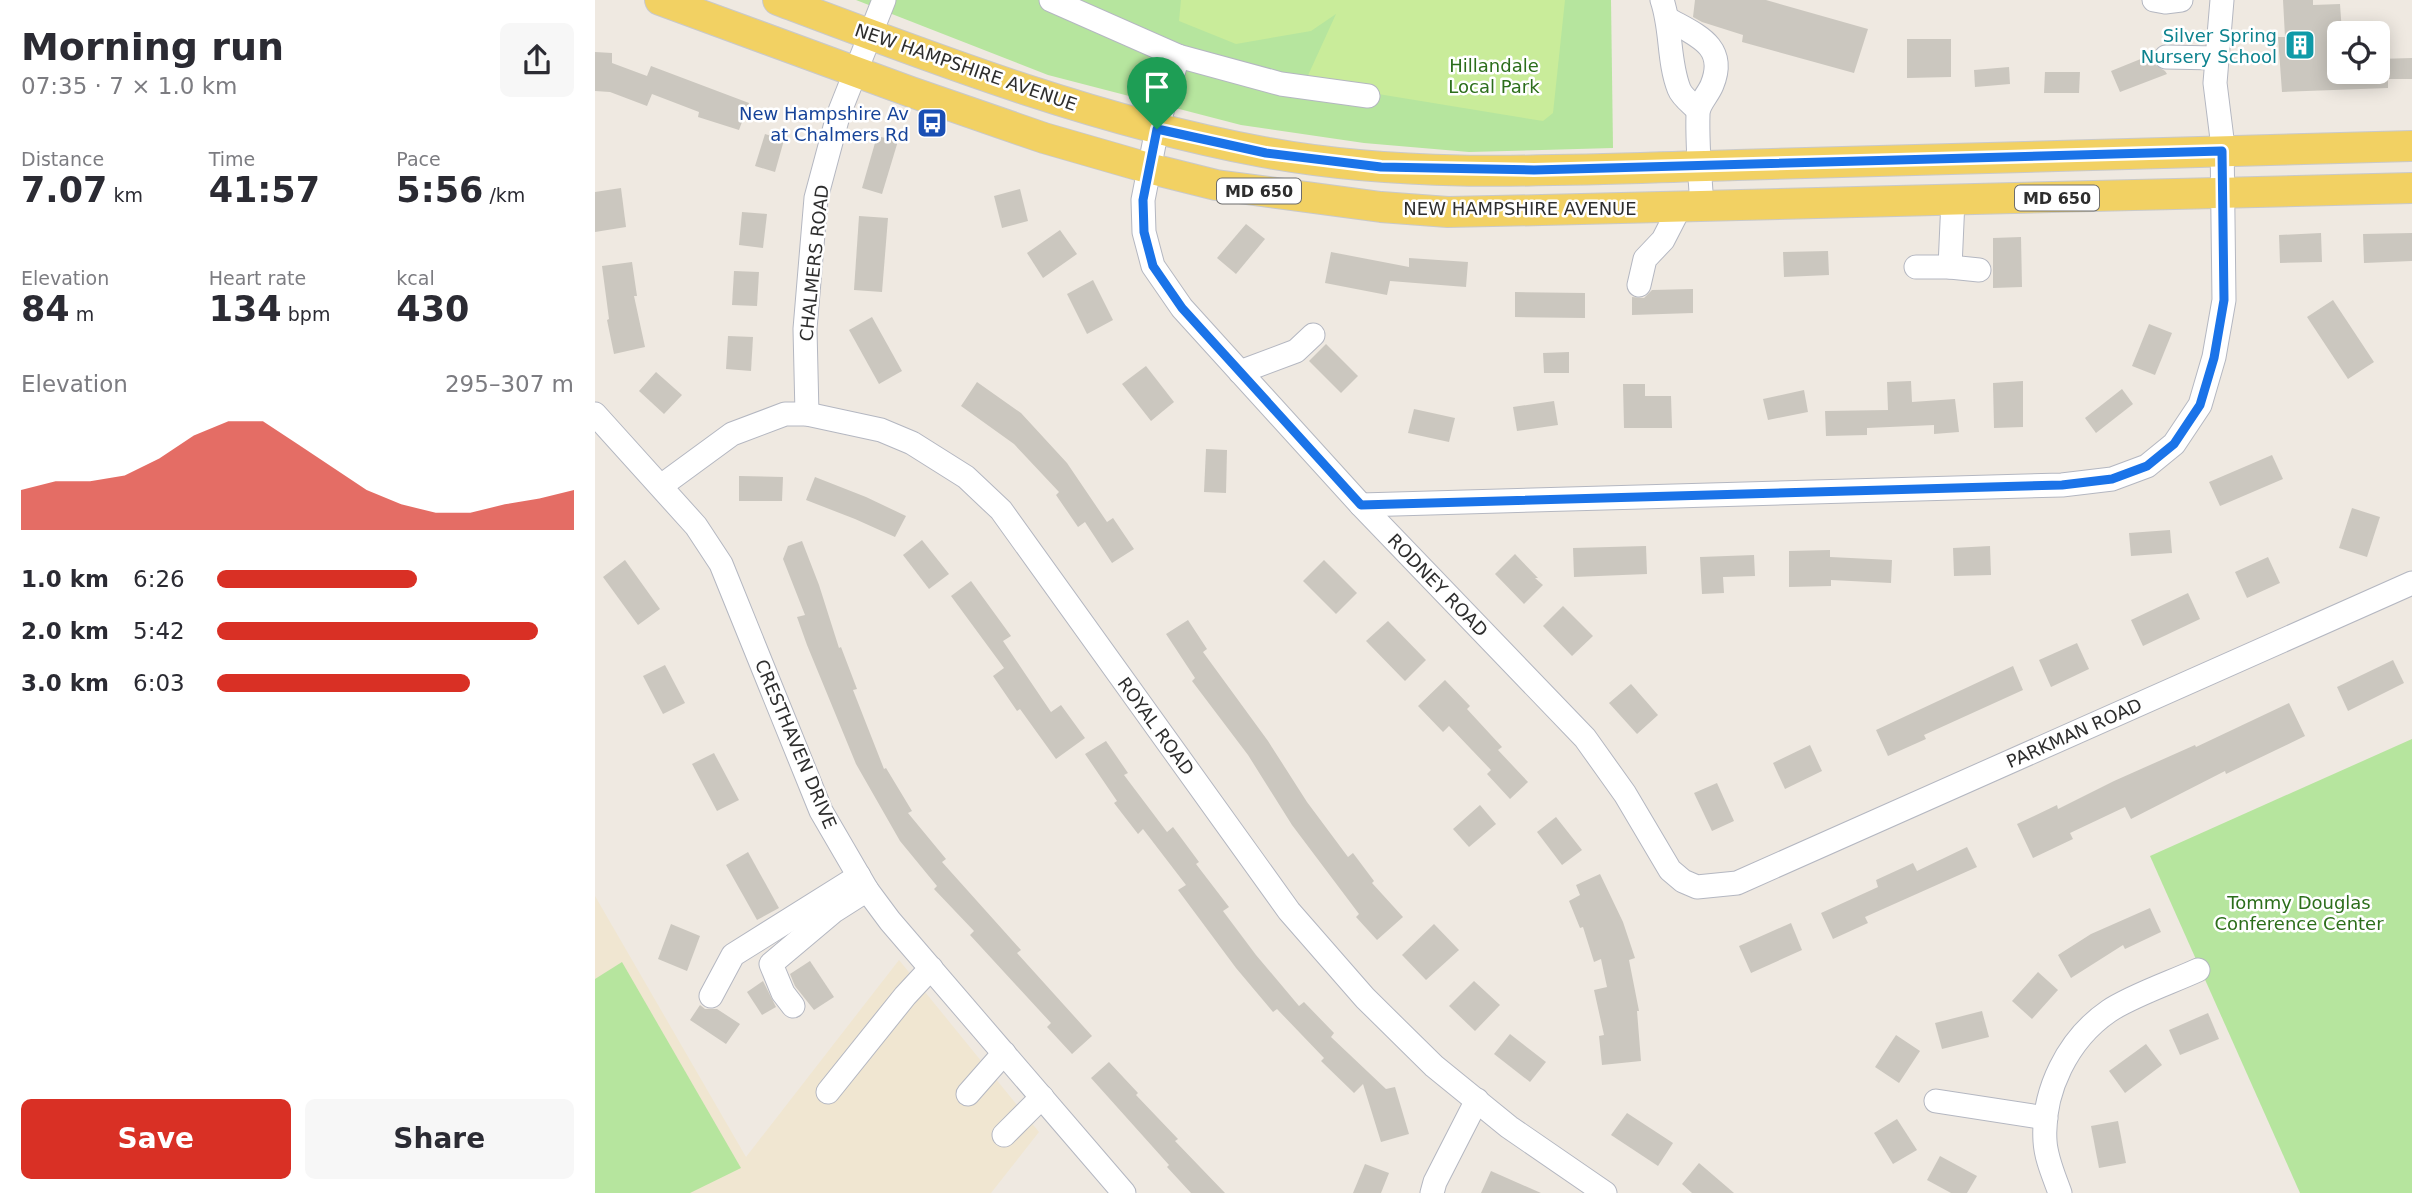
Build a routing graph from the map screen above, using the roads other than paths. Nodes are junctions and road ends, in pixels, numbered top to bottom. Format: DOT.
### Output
graph roads {
  1 [pos="660,0"];
  2 [pos="778,0"];
  3 [pos="884,0"];
  4 [pos="1051,0"];
  5 [pos="2154,0"];
  6 [pos="2181,0"];
  7 [pos="2223,0"];
  8 [pos="1665,9"];
  9 [pos="870,35"];
  10 [pos="1178,56"];
  11 [pos="2167,57"];
  12 [pos="2216,58"];
  13 [pos="855,71"];
  14 [pos="1368,96"];
  15 [pos="1698,110"];
  16 [pos="1157,129"];
  17 [pos="2412,146"];
  18 [pos="2222,151"];
  19 [pos="1700,166"];
  20 [pos="1148,168"];
  21 [pos="2412,188"];
  22 [pos="2223,193"];
  23 [pos="1952,200"];
  24 [pos="1691,206"];
  25 [pos="1916,267"];
  26 [pos="1949,267"];
  27 [pos="1979,270"];
  28 [pos="1639,285"];
  29 [pos="1313,335"];
  30 [pos="1240,372"];
  31 [pos="595,414"];
  32 [pos="807,414"];
  33 [pos="661,486"];
  34 [pos="1361,505"];
  35 [pos="2412,583"];
  36 [pos="863,883"];
  37 [pos="1737,883"];
  38 [pos="931,968"];
  39 [pos="2198,971"];
  40 [pos="711,996"];
  41 [pos="793,1006"];
  42 [pos="1004,1053"];
  43 [pos="828,1092"];
  44 [pos="968,1094"];
  45 [pos="1042,1097"];
  46 [pos="1477,1100"];
  47 [pos="1936,1101"];
  48 [pos="2046,1118"];
  49 [pos="1004,1135"];
  50 [pos="1124,1193"];
  51 [pos="1432,1193"];
  52 [pos="1605,1193"];
  53 [pos="2060,1193"];
  1 -- 13 [label="main road, NEW HAMPSHIRE AVENUE / MD 650"];
  2 -- 9 [label="main road, NEW HAMPSHIRE AVENUE / MD 650"];
  3 -- 9 [label="street, CHALMERS ROAD"];
  4 -- 10 [label="street"];
  5 -- 6 [label="street"];
  7 -- 12 [label="street"];
  8 -- 15 [label="street"];
  8 -- 15 [label="street"];
  9 -- 13 [label="street, CHALMERS ROAD"];
  9 -- 16 [label="main road, NEW HAMPSHIRE AVENUE / MD 650"];
  10 -- 14 [label="street"];
  10 -- 16 [label="street, RODNEY ROAD"];
  11 -- 12 [label="street"];
  12 -- 18 [label="street"];
  13 -- 20 [label="main road, NEW HAMPSHIRE AVENUE / MD 650"];
  13 -- 32 [label="street, CHALMERS ROAD"];
  15 -- 19 [label="street"];
  16 -- 19 [label="main road, NEW HAMPSHIRE AVENUE / MD 650"];
  16 -- 20 [label="street, RODNEY ROAD"];
  17 -- 18 [label="main road, NEW HAMPSHIRE AVENUE / MD 650"];
  18 -- 19 [label="main road, NEW HAMPSHIRE AVENUE / MD 650"];
  18 -- 22 [label="street"];
  19 -- 24 [label="street"];
  20 -- 24 [label="main road, NEW HAMPSHIRE AVENUE / MD 650"];
  20 -- 30 [label="street, RODNEY ROAD"];
  21 -- 22 [label="main road, NEW HAMPSHIRE AVENUE / MD 650"];
  22 -- 23 [label="main road, NEW HAMPSHIRE AVENUE / MD 650"];
  22 -- 34 [label="street"];
  23 -- 24 [label="main road, NEW HAMPSHIRE AVENUE / MD 650"];
  23 -- 26 [label="street"];
  24 -- 28 [label="street"];
  25 -- 26 [label="street"];
  26 -- 27 [label="street"];
  29 -- 30 [label="street"];
  30 -- 34 [label="street, RODNEY ROAD"];
  31 -- 33 [label="street, CRESTHAVEN DRIVE"];
  32 -- 33 [label="street, ROYAL ROAD"];
  32 -- 46 [label="street, ROYAL ROAD"];
  33 -- 36 [label="street, CRESTHAVEN DRIVE"];
  34 -- 37 [label="street, RODNEY ROAD"];
  35 -- 37 [label="street, PARKMAN ROAD"];
  36 -- 38 [label="street, CRESTHAVEN DRIVE"];
  36 -- 40 [label="street"];
  36 -- 41 [label="street"];
  38 -- 42 [label="street, CRESTHAVEN DRIVE"];
  38 -- 43 [label="street"];
  39 -- 48 [label="street"];
  42 -- 44 [label="street"];
  42 -- 45 [label="street, CRESTHAVEN DRIVE"];
  45 -- 49 [label="street"];
  45 -- 50 [label="street, CRESTHAVEN DRIVE"];
  46 -- 51 [label="street"];
  46 -- 52 [label="street, ROYAL ROAD"];
  47 -- 48 [label="street"];
  48 -- 53 [label="street"];
}
